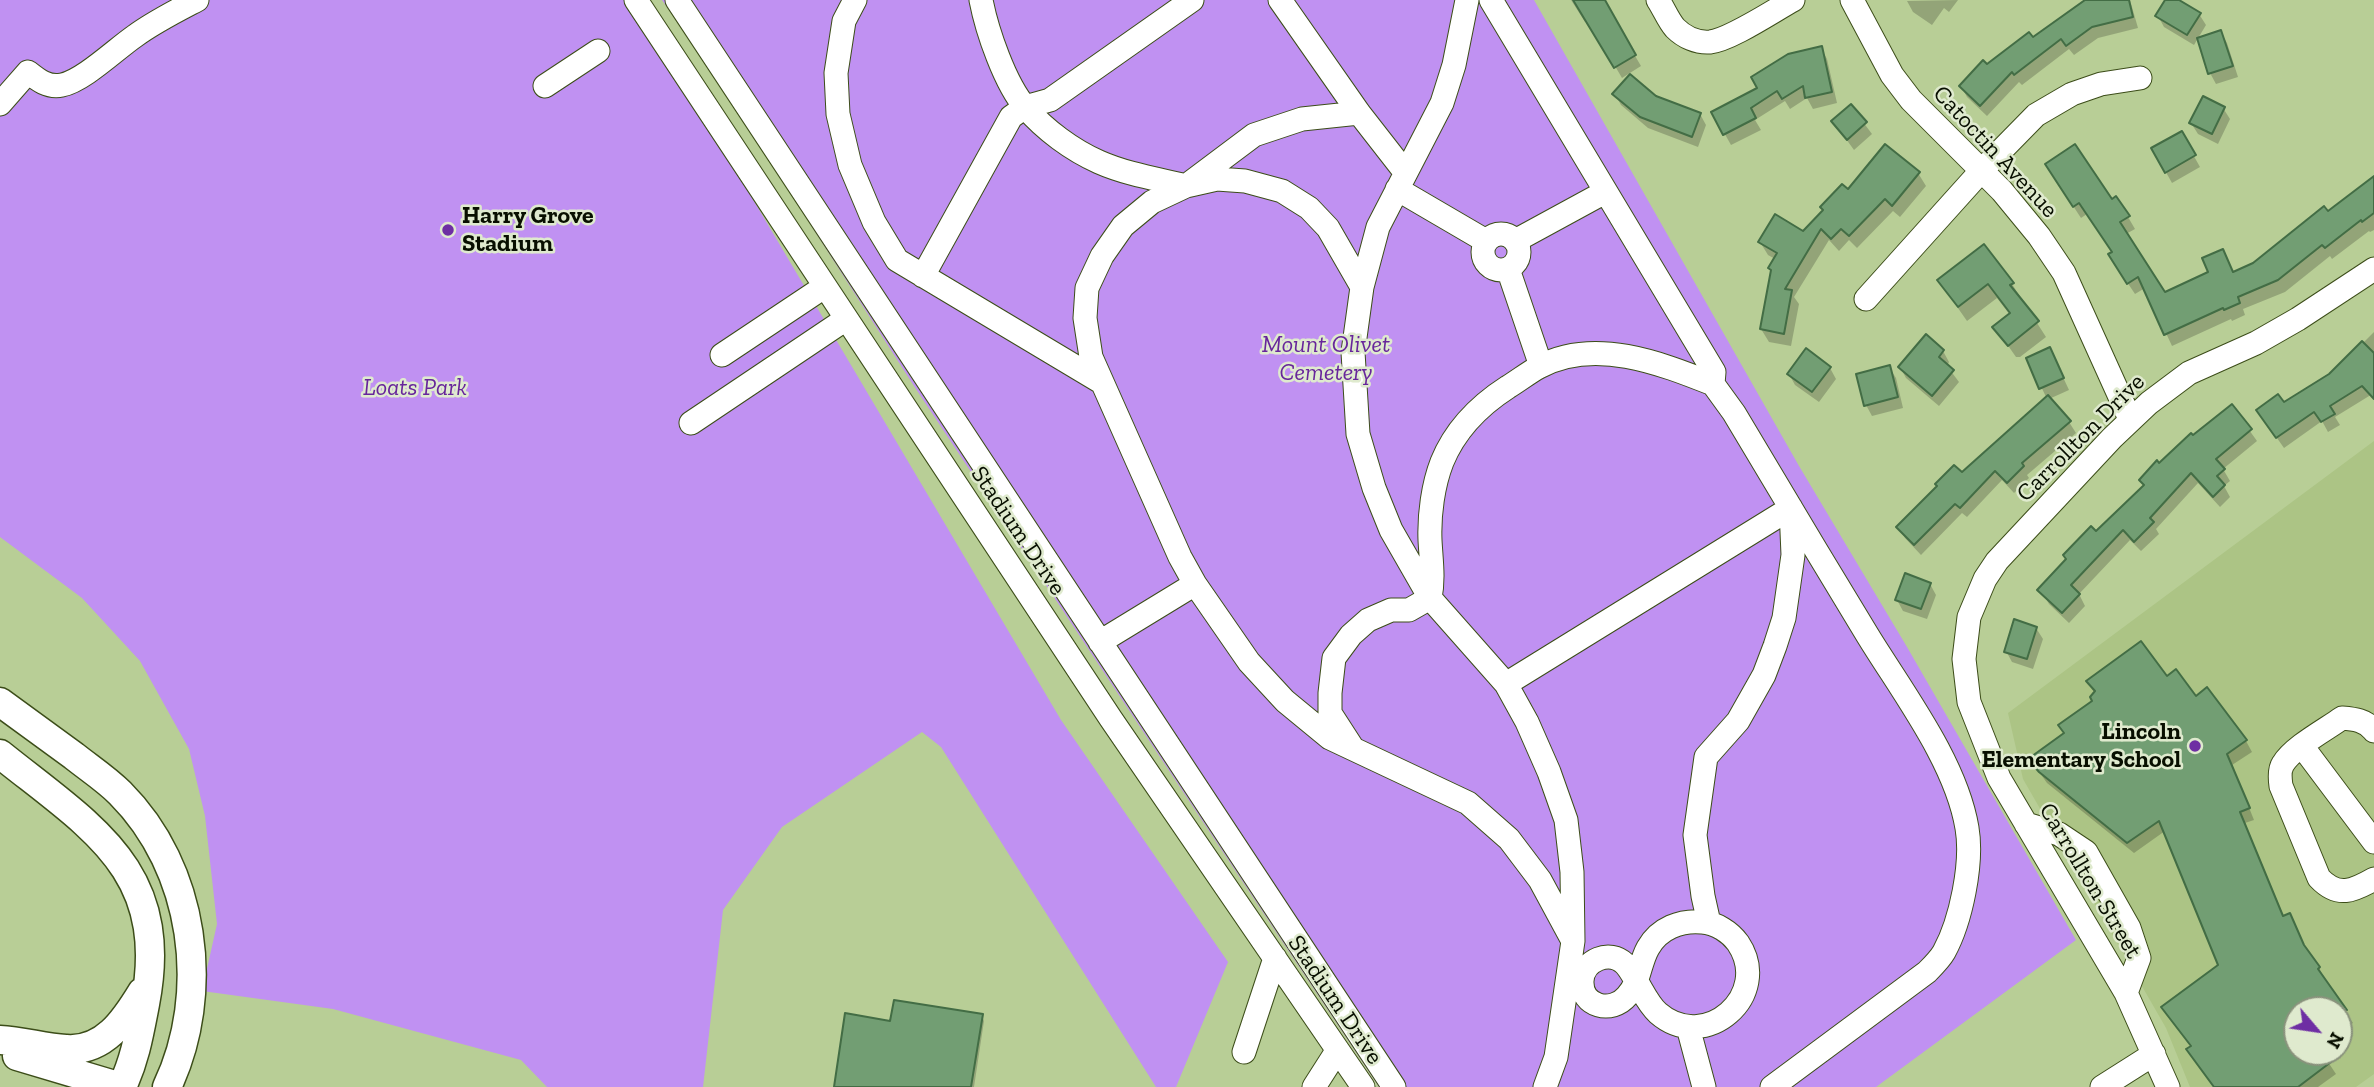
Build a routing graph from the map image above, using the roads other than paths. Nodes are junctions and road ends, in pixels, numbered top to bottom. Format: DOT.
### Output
graph roads {
  1 [pos="197,0"];
  2 [pos="636,0"];
  3 [pos="677,0"];
  4 [pos="855,0"];
  5 [pos="981,0"];
  6 [pos="1192,0"];
  7 [pos="1280,0"];
  8 [pos="1467,0"];
  9 [pos="1490,0"];
  10 [pos="1658,0"];
  11 [pos="1793,0"];
  12 [pos="1852,0"];
  13 [pos="598,51"];
  14 [pos="2140,78"];
  15 [pos="545,86"];
  16 [pos="0,104"];
  17 [pos="1025,107"];
  18 [pos="1359,113"];
  19 [pos="1982,170"];
  20 [pos="1401,180"];
  21 [pos="1186,186"];
  22 [pos="1605,192"];
  23 [pos="1486,241"];
  24 [pos="1515,241"];
  25 [pos="897,260"];
  26 [pos="1508,269"];
  27 [pos="2374,269"];
  28 [pos="923,276"];
  29 [pos="863,278"];
  30 [pos="1362,286"];
  31 [pos="824,287"];
  32 [pos="1866,299"];
  33 [pos="846,319"];
  34 [pos="722,355"];
  35 [pos="1541,366"];
  36 [pos="1101,382"];
  37 [pos="1713,384"];
  38 [pos="2130,419"];
  39 [pos="691,423"];
  40 [pos="1791,508"];
  41 [pos="1195,584"];
  42 [pos="1430,598"];
  43 [pos="1969,617"];
  44 [pos="1100,642"];
  45 [pos="1506,684"];
  46 [pos="0,702"];
  47 [pos="2374,731"];
  48 [pos="2302,746"];
  49 [pos="1353,750"];
  50 [pos="0,754"];
  51 [pos="2026,824"];
  52 [pos="2374,842"];
  53 [pos="2374,879"];
  54 [pos="1709,923"];
  55 [pos="1573,941"];
  56 [pos="1275,958"];
  57 [pos="1575,976"];
  58 [pos="150,977"];
  59 [pos="1637,982"];
  60 [pos="2126,993"];
  61 [pos="1688,1027"];
  62 [pos="0,1040"];
  63 [pos="0,1051"];
  64 [pos="1337,1051"];
  65 [pos="1244,1052"];
  66 [pos="2154,1054"];
  67 [pos="122,1087"];
  68 [pos="167,1087"];
  69 [pos="1314,1087"];
  70 [pos="1363,1087"];
  71 [pos="1395,1087"];
  72 [pos="1545,1087"];
  73 [pos="1704,1087"];
  74 [pos="1772,1087"];
  75 [pos="2102,1087"];
  76 [pos="2168,1087"];
  1 -- 16 [label="street"];
  2 -- 31 [label="street, Stadium Drive"];
  3 -- 29 [label="street"];
  4 -- 25 [label="street"];
  5 -- 17 [label="street"];
  6 -- 17 [label="street"];
  7 -- 18 [label="street"];
  8 -- 20 [label="street"];
  9 -- 22 [label="street"];
  10 -- 11 [label="street"];
  12 -- 19 [label="street, Catoctin Avenue"];
  13 -- 15 [label="street"];
  14 -- 19 [label="street"];
  17 -- 21 [label="street"];
  17 -- 28 [label="street"];
  18 -- 20 [label="street"];
  18 -- 21 [label="street"];
  19 -- 32 [label="street"];
  19 -- 38 [label="street, Catoctin Avenue"];
  20 -- 23 [label="street"];
  20 -- 30 [label="street"];
  21 -- 30 [label="street"];
  21 -- 36 [label="street"];
  22 -- 24 [label="street"];
  22 -- 37 [label="street"];
  23 -- 24 [label="street"];
  23 -- 26 [label="street"];
  24 -- 26 [label="street"];
  25 -- 28 [label="street"];
  25 -- 29 [label="street"];
  26 -- 35 [label="street"];
  27 -- 38 [label="street, Carrollton Drive"];
  28 -- 36 [label="street"];
  29 -- 44 [label="street"];
  30 -- 42 [label="street"];
  31 -- 33 [label="street, Stadium Drive"];
  31 -- 34 [label="street"];
  33 -- 39 [label="street"];
  33 -- 56 [label="street, Stadium Drive"];
  35 -- 37 [label="street"];
  35 -- 42 [label="street"];
  36 -- 41 [label="street"];
  37 -- 40 [label="street"];
  38 -- 43 [label="street, Carrollton Drive"];
  40 -- 45 [label="street"];
  40 -- 54 [label="street"];
  40 -- 74 [label="street"];
  41 -- 44 [label="street"];
  41 -- 49 [label="street"];
  42 -- 45 [label="street"];
  42 -- 49 [label="street"];
  43 -- 51 [label="street, Carrollton Street"];
  44 -- 71 [label="street"];
  45 -- 55 [label="street"];
  46 -- 68 [label="main road"];
  47 -- 48 [label="street"];
  48 -- 52 [label="street"];
  48 -- 53 [label="street"];
  49 -- 55 [label="street"];
  50 -- 58 [label="main road"];
  51 -- 60 [label="street, Carrollton Street"];
  51 -- 60 [label="street"];
  54 -- 59 [label="street"];
  54 -- 61 [label="street"];
  55 -- 57 [label="street"];
  56 -- 64 [label="street, Stadium Drive"];
  56 -- 65 [label="street"];
  57 -- 59 [label="street"];
  57 -- 59 [label="street"];
  57 -- 72 [label="street"];
  58 -- 62 [label="main road"];
  58 -- 67 [label="main road"];
  59 -- 61 [label="street"];
  60 -- 66 [label="street, Carrollton Street"];
  61 -- 73 [label="street"];
  63 -- 67 [label="main road"];
  64 -- 69 [label="street"];
  64 -- 70 [label="street, Stadium Drive"];
  66 -- 75 [label="street"];
  66 -- 76 [label="street, Carrollton Street"];
}
